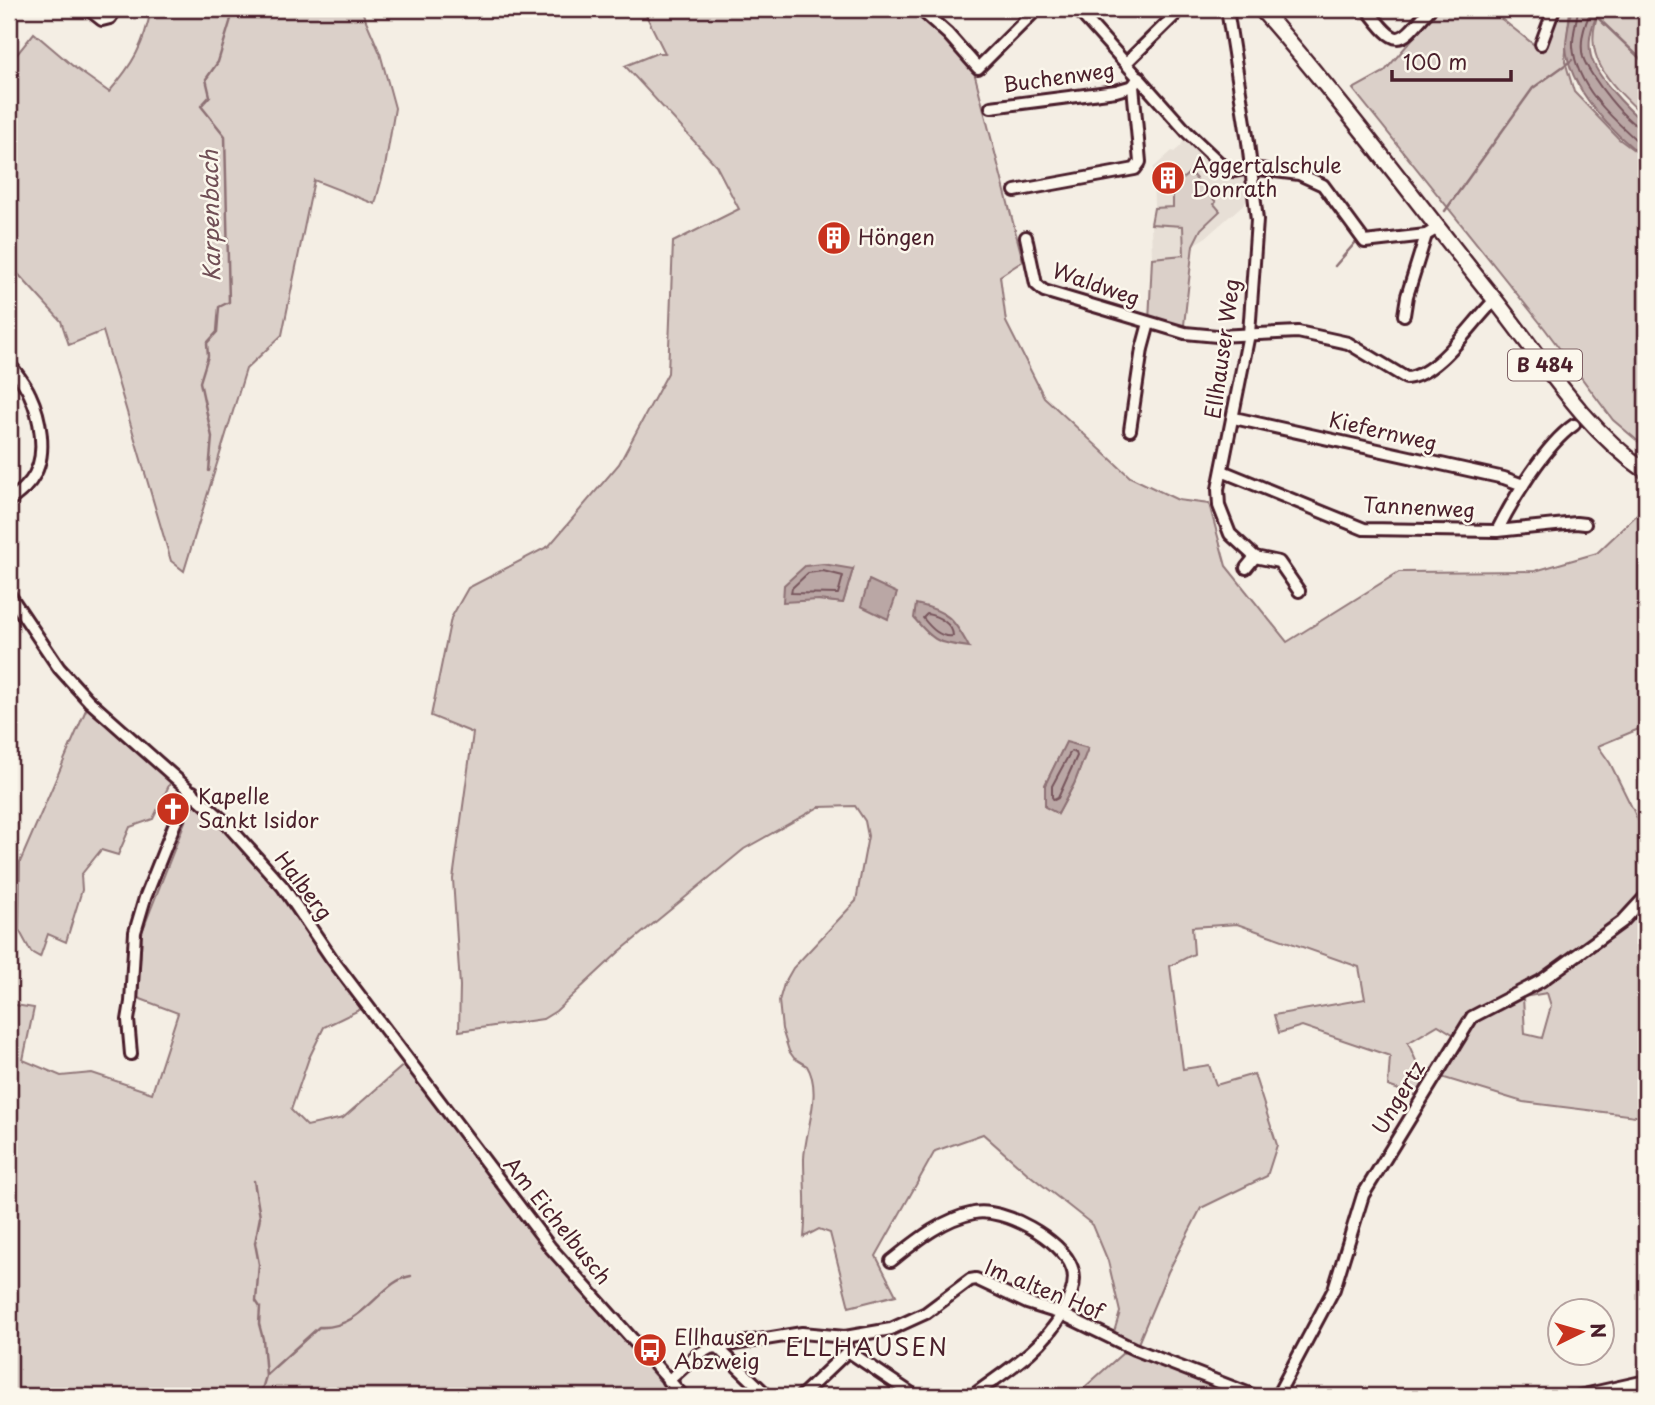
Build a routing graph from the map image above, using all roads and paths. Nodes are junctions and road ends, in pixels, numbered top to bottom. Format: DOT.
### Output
graph roads {
  1 [pos="88,9"];
  2 [pos="116,9"];
  3 [pos="920,9"];
  4 [pos="1037,9"];
  5 [pos="1077,9"];
  6 [pos="1172,9"];
  7 [pos="1227,9"];
  8 [pos="1261,9"];
  9 [pos="1367,9"];
  10 [pos="1430,9"];
  11 [pos="1554,9"];
  12 [pos="1541,44"];
  13 [pos="1126,63"];
  14 [pos="1136,81"];
  15 [pos="990,107"];
  16 [pos="1250,168"];
  17 [pos="1015,191"];
  18 [pos="1432,231"];
  19 [pos="1026,237"];
  20 [pos="1495,300"];
  21 [pos="1404,315"];
  22 [pos="1149,323"];
  23 [pos="1249,334"];
  24 [pos="9,363"];
  25 [pos="1234,418"];
  26 [pos="1574,425"];
  27 [pos="1129,430"];
  28 [pos="1223,471"];
  29 [pos="1646,471"];
  30 [pos="1523,485"];
  31 [pos="9,501"];
  32 [pos="1585,524"];
  33 [pos="1497,531"];
  34 [pos="1255,557"];
  35 [pos="1246,568"];
  36 [pos="1299,591"];
  37 [pos="9,594"];
  38 [pos="193,792"];
  39 [pos="1646,896"];
  40 [pos="131,1054"];
  41 [pos="410,1063"];
  42 [pos="891,1261"];
  43 [pos="1062,1314"];
  44 [pos="845,1337"];
  45 [pos="718,1348"];
  46 [pos="848,1351"];
  47 [pos="668,1381"];
  48 [pos="1646,1381"];
  49 [pos="683,1396"];
  50 [pos="768,1396"];
  51 [pos="801,1396"];
  52 [pos="915,1396"];
  53 [pos="972,1396"];
  54 [pos="1255,1396"];
  55 [pos="1277,1396"];
  56 [pos="1578,1396"];
  1 -- 2 [label="street"];
  3 -- 4 [label="street"];
  5 -- 13 [label="street"];
  6 -- 13 [label="street"];
  7 -- 16 [label="street, Ellhauser Weg"];
  8 -- 18 [label="main road, B 484"];
  9 -- 10 [label="street"];
  11 -- 12 [label="street"];
  13 -- 14 [label="street"];
  14 -- 15 [label="street, Buchenweg"];
  14 -- 16 [label="street"];
  14 -- 17 [label="street"];
  16 -- 18 [label="street"];
  16 -- 23 [label="street, Ellhauser Weg"];
  18 -- 20 [label="main road, B 484"];
  18 -- 21 [label="street"];
  19 -- 22 [label="street, Waldweg"];
  20 -- 23 [label="street, Waldweg"];
  20 -- 29 [label="main road, B 484"];
  22 -- 23 [label="street, Waldweg"];
  22 -- 27 [label="street, Waldweg"];
  23 -- 25 [label="street, Ellhauser Weg"];
  24 -- 31 [label="street"];
  25 -- 28 [label="street, Ellhauser Weg"];
  25 -- 30 [label="street, Kiefernweg"];
  26 -- 30 [label="street, Tannenweg"];
  28 -- 33 [label="street, Tannenweg"];
  28 -- 34 [label="street, Ellhauser Weg"];
  30 -- 33 [label="street, Tannenweg"];
  32 -- 33 [label="street, Tannenweg"];
  34 -- 35 [label="street"];
  34 -- 36 [label="street, Ellhauser Weg"];
  37 -- 38 [label="street, Halberg"];
  38 -- 40 [label="street"];
  38 -- 41 [label="street, Halberg"];
  39 -- 55 [label="street, Ungertz"];
  41 -- 47 [label="street, Am Eichelbusch"];
  42 -- 43 [label="street"];
  43 -- 44 [label="street, Im alten Hof"];
  43 -- 53 [label="street"];
  43 -- 54 [label="street, Im alten Hof"];
  44 -- 45 [label="street, Im alten Hof"];
  44 -- 46 [label="street"];
  45 -- 47 [label="street, Im alten Hof"];
  45 -- 50 [label="street"];
  46 -- 51 [label="street"];
  46 -- 52 [label="street"];
  47 -- 49 [label="street, Am Eichelbusch"];
  48 -- 56 [label="street"];
}
